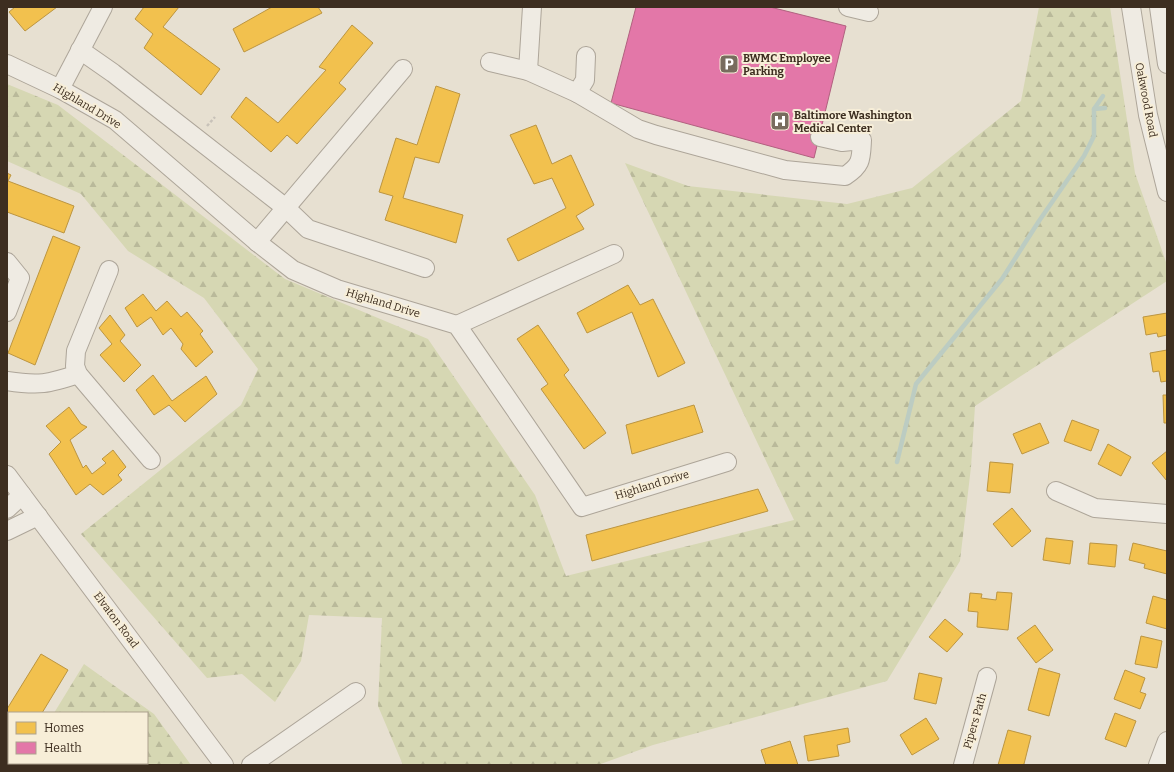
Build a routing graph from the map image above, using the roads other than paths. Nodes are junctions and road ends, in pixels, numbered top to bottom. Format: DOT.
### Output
graph roads {
  1 [pos="103,7"];
  2 [pos="532,7"];
  3 [pos="848,7"];
  4 [pos="1131,7"];
  5 [pos="1158,7"];
  6 [pos="869,12"];
  7 [pos="80,50"];
  8 [pos="586,56"];
  9 [pos="490,62"];
  10 [pos="7,64"];
  11 [pos="1167,64"];
  12 [pos="403,69"];
  13 [pos="528,71"];
  14 [pos="60,89"];
  15 [pos="577,93"];
  16 [pos="820,137"];
  17 [pos="1167,192"];
  18 [pos="286,208"];
  19 [pos="257,242"];
  20 [pos="614,254"];
  21 [pos="7,262"];
  22 [pos="425,268"];
  23 [pos="109,270"];
  24 [pos="7,312"];
  25 [pos="457,325"];
  26 [pos="78,374"];
  27 [pos="7,381"];
  28 [pos="151,460"];
  29 [pos="727,462"];
  30 [pos="7,475"];
  31 [pos="1056,491"];
  32 [pos="22,495"];
  33 [pos="7,509"];
  34 [pos="1167,514"];
  35 [pos="38,516"];
  36 [pos="7,531"];
  37 [pos="987,677"];
  38 [pos="356,692"];
  39 [pos="1167,741"];
  40 [pos="224,765"];
  41 [pos="251,765"];
  42 [pos="962,765"];
  43 [pos="1158,765"];
  1 -- 7 [label="street"];
  2 -- 13 [label="street"];
  3 -- 6 [label="street"];
  4 -- 17 [label="street, Oakwood Road"];
  5 -- 11 [label="street"];
  7 -- 14 [label="street"];
  7 -- 18 [label="street"];
  8 -- 15 [label="street"];
  9 -- 13 [label="street"];
  10 -- 14 [label="street, Highland Drive"];
  12 -- 18 [label="street"];
  13 -- 15 [label="street"];
  14 -- 19 [label="street, Highland Drive"];
  15 -- 16 [label="street"];
  18 -- 19 [label="street"];
  18 -- 22 [label="street"];
  19 -- 25 [label="street, Highland Drive"];
  20 -- 25 [label="street"];
  21 -- 24 [label="street"];
  23 -- 26 [label="street"];
  25 -- 29 [label="street, Highland Drive"];
  26 -- 27 [label="street"];
  26 -- 28 [label="street"];
  30 -- 32 [label="street, Elvaton Road"];
  31 -- 34 [label="street"];
  32 -- 33 [label="street"];
  32 -- 35 [label="street, Elvaton Road"];
  35 -- 36 [label="street"];
  35 -- 40 [label="street, Elvaton Road"];
  37 -- 42 [label="street, Pipers Path"];
  38 -- 41 [label="street"];
  39 -- 43 [label="street"];
}
